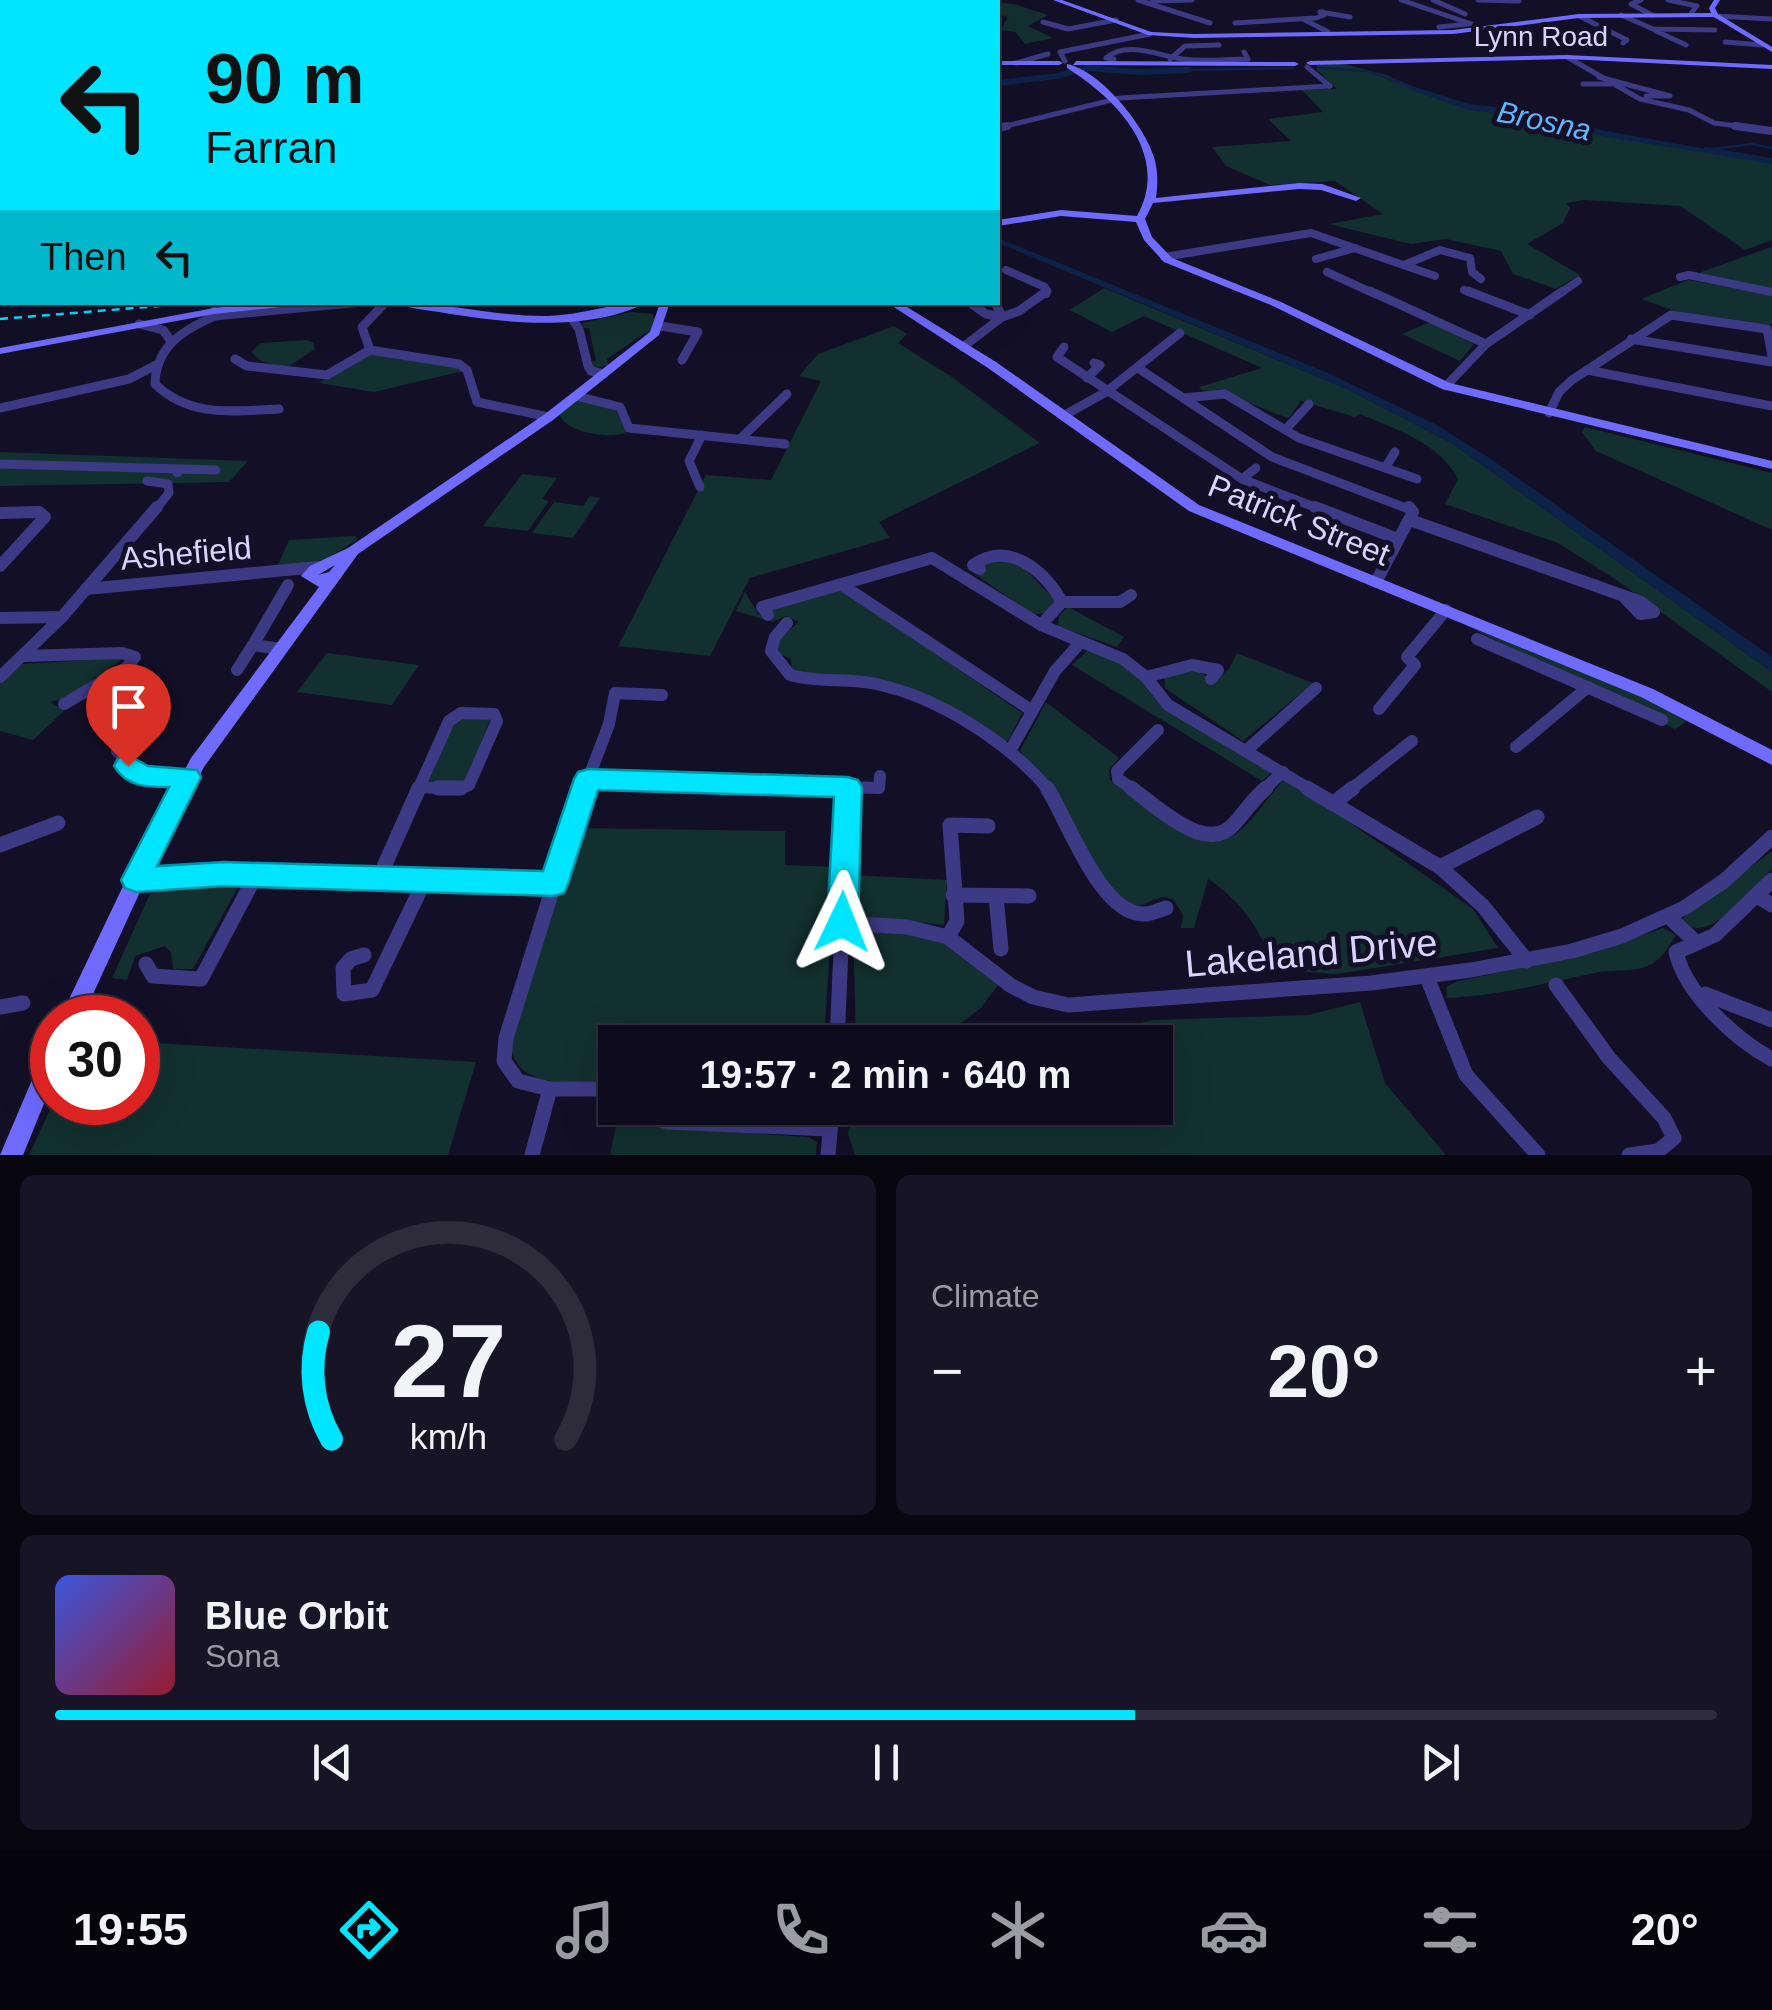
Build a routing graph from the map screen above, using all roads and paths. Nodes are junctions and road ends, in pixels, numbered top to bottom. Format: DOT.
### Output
graph roads {
  1 [pos="123,0"];
  2 [pos="132,0"];
  3 [pos="1058,0"];
  4 [pos="1192,0"];
  5 [pos="1401,0"];
  6 [pos="1433,0"];
  7 [pos="1478,0"];
  8 [pos="1641,0"];
  9 [pos="1668,0"];
  10 [pos="1717,0"];
  11 [pos="1140,1"];
  12 [pos="1153,1"];
  13 [pos="1497,1"];
  14 [pos="1519,1"];
  15 [pos="1290,12"];
  16 [pos="1692,12"];
  17 [pos="1465,14"];
  18 [pos="1621,15"];
  19 [pos="1652,15"];
  20 [pos="1301,16"];
  21 [pos="1578,16"];
  22 [pos="1715,16"];
  23 [pos="1350,18"];
  24 [pos="1116,20"];
  25 [pos="1772,20"];
  26 [pos="1042,22"];
  27 [pos="1210,23"];
  28 [pos="1235,23"];
  29 [pos="1472,24"];
  30 [pos="1439,27"];
  31 [pos="1486,29"];
  32 [pos="1652,29"];
  33 [pos="1715,30"];
  34 [pos="1605,31"];
  35 [pos="1328,32"];
  36 [pos="1150,34"];
  37 [pos="1576,34"];
  38 [pos="1725,42"];
  39 [pos="1623,43"];
  40 [pos="1686,44"];
  41 [pos="1762,44"];
  42 [pos="1215,45"];
  43 [pos="1772,50"];
  44 [pos="1244,52"];
  45 [pos="1047,55"];
  46 [pos="1567,57"];
  47 [pos="1114,60"];
  48 [pos="1171,60"];
  49 [pos="1000,62"];
  50 [pos="1016,62"];
  51 [pos="1071,65"];
  52 [pos="1309,65"];
  53 [pos="1772,67"];
  54 [pos="1598,76"];
  55 [pos="1582,84"];
  56 [pos="1610,84"];
  57 [pos="1626,93"];
  58 [pos="1113,99"];
  59 [pos="1000,127"];
  60 [pos="1772,131"];
  61 [pos="1356,198"];
  62 [pos="1150,200"];
  63 [pos="1140,219"];
  64 [pos="1000,223"];
  65 [pos="1355,248"];
  66 [pos="1164,257"];
  67 [pos="1316,259"];
  68 [pos="1404,265"];
  69 [pos="1006,270"];
  70 [pos="1327,272"];
  71 [pos="1434,276"];
  72 [pos="1680,277"];
  73 [pos="1481,280"];
  74 [pos="1578,281"];
  75 [pos="1464,290"];
  76 [pos="1772,292"];
  77 [pos="277,305"];
  78 [pos="322,305"];
  79 [pos="383,305"];
  80 [pos="415,305"];
  81 [pos="630,305"];
  82 [pos="664,305"];
  83 [pos="896,305"];
  84 [pos="973,305"];
  85 [pos="996,305"];
  86 [pos="215,313"];
  87 [pos="1530,315"];
  88 [pos="1002,317"];
  89 [pos="572,319"];
  90 [pos="139,324"];
  91 [pos="660,326"];
  92 [pos="1180,333"];
  93 [pos="1630,339"];
  94 [pos="170,341"];
  95 [pos="1486,344"];
  96 [pos="963,347"];
  97 [pos="1064,347"];
  98 [pos="370,350"];
  99 [pos="0,351"];
  100 [pos="235,358"];
  101 [pos="1772,359"];
  102 [pos="682,360"];
  103 [pos="1094,363"];
  104 [pos="156,365"];
  105 [pos="1138,368"];
  106 [pos="1587,370"];
  107 [pos="604,374"];
  108 [pos="1088,378"];
  109 [pos="129,379"];
  110 [pos="154,384"];
  111 [pos="1446,386"];
  112 [pos="1106,392"];
  113 [pos="787,394"];
  114 [pos="576,396"];
  115 [pos="1183,398"];
  116 [pos="1308,404"];
  117 [pos="1772,406"];
  118 [pos="0,408"];
  119 [pos="278,409"];
  120 [pos="1549,413"];
  121 [pos="1063,416"];
  122 [pos="549,417"];
  123 [pos="1286,429"];
  124 [pos="702,435"];
  125 [pos="740,439"];
  126 [pos="785,444"];
  127 [pos="1396,452"];
  128 [pos="0,464"];
  129 [pos="1772,465"];
  130 [pos="1256,468"];
  131 [pos="1385,468"];
  132 [pos="181,469"];
  133 [pos="216,470"];
  134 [pos="1242,479"];
  135 [pos="1417,479"];
  136 [pos="147,481"];
  137 [pos="700,487"];
  138 [pos="168,488"];
  139 [pos="0,513"];
  140 [pos="1410,520"];
  141 [pos="1398,539"];
  142 [pos="0,548"];
  143 [pos="16,549"];
  144 [pos="0,566"];
  145 [pos="980,569"];
  146 [pos="323,574"];
  147 [pos="289,579"];
  148 [pos="1376,582"];
  149 [pos="842,584"];
  150 [pos="86,589"];
  151 [pos="1131,594"];
  152 [pos="1624,596"];
  153 [pos="1062,602"];
  154 [pos="1446,610"];
  155 [pos="768,615"];
  156 [pos="62,616"];
  157 [pos="0,618"];
  158 [pos="787,623"];
  159 [pos="1041,625"];
  160 [pos="1477,639"];
  161 [pos="1080,644"];
  162 [pos="253,645"];
  163 [pos="281,648"];
  164 [pos="1538,655"];
  165 [pos="24,656"];
  166 [pos="237,670"];
  167 [pos="0,677"];
  168 [pos="1146,677"];
  169 [pos="1210,679"];
  170 [pos="1588,687"];
  171 [pos="1316,688"];
  172 [pos="662,694"];
  173 [pos="64,704"];
  174 [pos="1379,709"];
  175 [pos="1030,710"];
  176 [pos="1662,720"];
  177 [pos="1158,730"];
  178 [pos="1412,741"];
  179 [pos="1516,747"];
  180 [pos="1248,749"];
  181 [pos="117,751"];
  182 [pos="1010,751"];
  183 [pos="1772,758"];
  184 [pos="1283,772"];
  185 [pos="880,776"];
  186 [pos="188,777"];
  187 [pos="588,779"];
  188 [pos="420,787"];
  189 [pos="848,787"];
  190 [pos="1334,802"];
  191 [pos="1537,817"];
  192 [pos="58,823"];
  193 [pos="988,826"];
  194 [pos="1772,837"];
  195 [pos="0,845"];
  196 [pos="1440,866"];
  197 [pos="256,875"];
  198 [pos="136,880"];
  199 [pos="378,880"];
  200 [pos="1772,880"];
  201 [pos="424,882"];
  202 [pos="554,884"];
  203 [pos="953,895"];
  204 [pos="996,896"];
  205 [pos="1029,896"];
  206 [pos="1757,896"];
  207 [pos="1772,906"];
  208 [pos="1166,908"];
  209 [pos="1669,917"];
  210 [pos="842,922"];
  211 [pos="948,937"];
  212 [pos="1697,943"];
  213 [pos="1002,949"];
  214 [pos="364,955"];
  215 [pos="1527,960"];
  216 [pos="146,964"];
  217 [pos="1427,977"];
  218 [pos="1556,985"];
  219 [pos="1701,993"];
  220 [pos="83,995"];
  221 [pos="23,1003"];
  222 [pos="0,1007"];
  223 [pos="1772,1020"];
  224 [pos="838,1025"];
  225 [pos="1772,1059"];
  226 [pos="550,1089"];
  227 [pos="598,1090"];
  228 [pos="30,1111"];
  229 [pos="748,1125"];
  230 [pos="829,1125"];
  231 [pos="829,1128"];
  232 [pos="11,1155"];
  233 [pos="532,1155"];
  234 [pos="828,1155"];
  235 [pos="1538,1155"];
  236 [pos="1629,1155"];
  1 -- 2 [label="street"];
  3 -- 24 [label="street"];
  4 -- 12 [label="street"];
  5 -- 29 [label="street"];
  6 -- 17 [label="street"];
  7 -- 13 [label="street"];
  8 -- 19 [label="street"];
  9 -- 16 [label="street"];
  10 -- 22 [label="street"];
  11 -- 12 [label="street"];
  11 -- 27 [label="street"];
  13 -- 14 [label="street"];
  15 -- 20 [label="street"];
  18 -- 19 [label="street"];
  18 -- 21 [label="street"];
  18 -- 32 [label="street"];
  19 -- 22 [label="street"];
  20 -- 23 [label="street"];
  20 -- 28 [label="street"];
  20 -- 35 [label="street"];
  21 -- 31 [label="street"];
  21 -- 34 [label="street"];
  22 -- 25 [label="street"];
  22 -- 41 [label="street"];
  24 -- 26 [label="street"];
  24 -- 36 [label="street"];
  29 -- 30 [label="street"];
  29 -- 31 [label="street"];
  31 -- 35 [label="street"];
  32 -- 33 [label="street"];
  32 -- 40 [label="street"];
  34 -- 37 [label="street"];
  34 -- 39 [label="street"];
  35 -- 36 [label="street"];
  36 -- 51 [label="street"];
  38 -- 41 [label="street"];
  41 -- 43 [label="street"];
  42 -- 48 [label="street"];
  44 -- 48 [label="street"];
  45 -- 50 [label="street"];
  46 -- 52 [label="street, Lynn Road"];
  46 -- 53 [label="street, Lynn Road"];
  46 -- 54 [label="street"];
  47 -- 48 [label="street"];
  48 -- 51 [label="street, Lynn Road"];
  48 -- 52 [label="street, Lynn Road"];
  49 -- 50 [label="street, Lynn Road"];
  50 -- 51 [label="street, Lynn Road"];
  51 -- 58 [label="street"];
  52 -- 58 [label="street"];
  54 -- 56 [label="street"];
  54 -- 57 [label="street"];
  55 -- 56 [label="street"];
  56 -- 57 [label="street"];
  57 -- 60 [label="street"];
  58 -- 59 [label="street"];
  58 -- 62 [label="street"];
  61 -- 62 [label="street"];
  62 -- 63 [label="street"];
  63 -- 64 [label="street"];
  63 -- 66 [label="street"];
  65 -- 66 [label="street"];
  65 -- 67 [label="street"];
  65 -- 68 [label="street"];
  66 -- 111 [label="street"];
  68 -- 71 [label="street"];
  68 -- 73 [label="street"];
  69 -- 88 [label="street"];
  70 -- 95 [label="street"];
  72 -- 76 [label="street"];
  74 -- 87 [label="street"];
  75 -- 87 [label="street"];
  77 -- 86 [label="street"];
  78 -- 86 [label="street"];
  79 -- 98 [label="street"];
  80 -- 89 [label="street"];
  81 -- 89 [label="street"];
  82 -- 91 [label="street"];
  83 -- 96 [label="street, Patrick Street"];
  84 -- 88 [label="street"];
  85 -- 88 [label="street"];
  86 -- 90 [label="street"];
  86 -- 94 [label="street"];
  87 -- 95 [label="street"];
  88 -- 96 [label="street"];
  89 -- 107 [label="street"];
  90 -- 94 [label="street"];
  90 -- 99 [label="street"];
  91 -- 102 [label="street"];
  91 -- 107 [label="street"];
  92 -- 105 [label="street"];
  93 -- 101 [label="street"];
  93 -- 101 [label="street"];
  93 -- 106 [label="street"];
  94 -- 104 [label="street"];
  95 -- 111 [label="street"];
  96 -- 121 [label="street, Patrick Street"];
  97 -- 108 [label="street"];
  98 -- 100 [label="street"];
  98 -- 122 [label="street"];
  103 -- 108 [label="street"];
  104 -- 109 [label="street"];
  104 -- 110 [label="street"];
  105 -- 112 [label="street"];
  105 -- 115 [label="street"];
  106 -- 117 [label="street"];
  106 -- 120 [label="street"];
  107 -- 114 [label="street"];
  108 -- 112 [label="street"];
  109 -- 110 [label="street"];
  109 -- 118 [label="street"];
  110 -- 119 [label="street"];
  111 -- 120 [label="street"];
  112 -- 121 [label="street"];
  112 -- 134 [label="street"];
  113 -- 125 [label="street"];
  114 -- 122 [label="street"];
  114 -- 124 [label="street"];
  115 -- 123 [label="street"];
  115 -- 140 [label="street"];
  116 -- 123 [label="street"];
  120 -- 129 [label="street"];
  121 -- 148 [label="street, Patrick Street"];
  122 -- 146 [label="street"];
  123 -- 131 [label="street"];
  124 -- 125 [label="street"];
  124 -- 137 [label="street"];
  125 -- 126 [label="street"];
  127 -- 131 [label="street"];
  128 -- 132 [label="street"];
  130 -- 134 [label="street"];
  131 -- 135 [label="street"];
  132 -- 133 [label="street"];
  132 -- 138 [label="street, Ashefield"];
  134 -- 141 [label="street"];
  136 -- 138 [label="street"];
  138 -- 150 [label="street, Ashefield"];
  139 -- 143 [label="street"];
  140 -- 141 [label="street"];
  140 -- 152 [label="street"];
  141 -- 148 [label="street"];
  142 -- 143 [label="street"];
  143 -- 144 [label="street"];
  145 -- 153 [label="street"];
  146 -- 147 [label="street"];
  146 -- 163 [label="street"];
  147 -- 150 [label="street, Ashefield"];
  147 -- 162 [label="street"];
  148 -- 154 [label="street, Patrick Street"];
  149 -- 155 [label="street"];
  149 -- 159 [label="street"];
  149 -- 175 [label="street"];
  150 -- 156 [label="street, Ashefield"];
  151 -- 153 [label="street"];
  153 -- 159 [label="street"];
  154 -- 164 [label="street, Patrick Street"];
  154 -- 174 [label="street"];
  156 -- 157 [label="street"];
  156 -- 165 [label="street, Ashefield"];
  158 -- 182 [label="street"];
  159 -- 161 [label="street"];
  160 -- 164 [label="street"];
  161 -- 168 [label="street"];
  161 -- 175 [label="street"];
  162 -- 163 [label="street"];
  162 -- 166 [label="street"];
  163 -- 186 [label="street"];
  164 -- 170 [label="street"];
  164 -- 183 [label="street, Patrick Street"];
  165 -- 167 [label="street, Ashefield"];
  165 -- 173 [label="street"];
  168 -- 169 [label="street"];
  168 -- 180 [label="street"];
  170 -- 176 [label="street"];
  170 -- 179 [label="street"];
  171 -- 180 [label="street"];
  172 -- 187 [label="street"];
  175 -- 182 [label="street"];
  177 -- 184 [label="street"];
  178 -- 190 [label="street"];
  180 -- 184 [label="street"];
  181 -- 186 [label="street"];
  182 -- 208 [label="street"];
  184 -- 190 [label="street"];
  185 -- 189 [label="street"];
  186 -- 198 [label="street"];
  187 -- 189 [label="street"];
  187 -- 202 [label="street"];
  188 -- 188 [label="street"];
  188 -- 199 [label="street"];
  189 -- 210 [label="street"];
  190 -- 196 [label="street"];
  191 -- 196 [label="street"];
  192 -- 195 [label="street"];
  193 -- 203 [label="street"];
  194 -- 209 [label="street, Lakeland Drive"];
  196 -- 215 [label="street"];
  197 -- 198 [label="street"];
  197 -- 199 [label="street"];
  197 -- 216 [label="street"];
  198 -- 220 [label="street"];
  199 -- 201 [label="street"];
  200 -- 206 [label="street"];
  201 -- 202 [label="street"];
  201 -- 214 [label="street"];
  202 -- 226 [label="street"];
  203 -- 204 [label="street"];
  203 -- 211 [label="street"];
  204 -- 205 [label="street"];
  204 -- 213 [label="street"];
  206 -- 207 [label="street"];
  206 -- 212 [label="street"];
  209 -- 212 [label="street"];
  209 -- 215 [label="street, Lakeland Drive"];
  210 -- 211 [label="street, Lakeland Drive"];
  210 -- 224 [label="street"];
  211 -- 217 [label="street, Lakeland Drive"];
  212 -- 219 [label="street"];
  215 -- 217 [label="street, Lakeland Drive"];
  217 -- 235 [label="street"];
  218 -- 236 [label="street"];
  219 -- 223 [label="street"];
  219 -- 225 [label="street"];
  221 -- 222 [label="street"];
  226 -- 227 [label="street"];
  226 -- 233 [label="street"];
  228 -- 232 [label="street"];
  229 -- 231 [label="street"];
  230 -- 231 [label="street"];
  231 -- 234 [label="street"];
}
